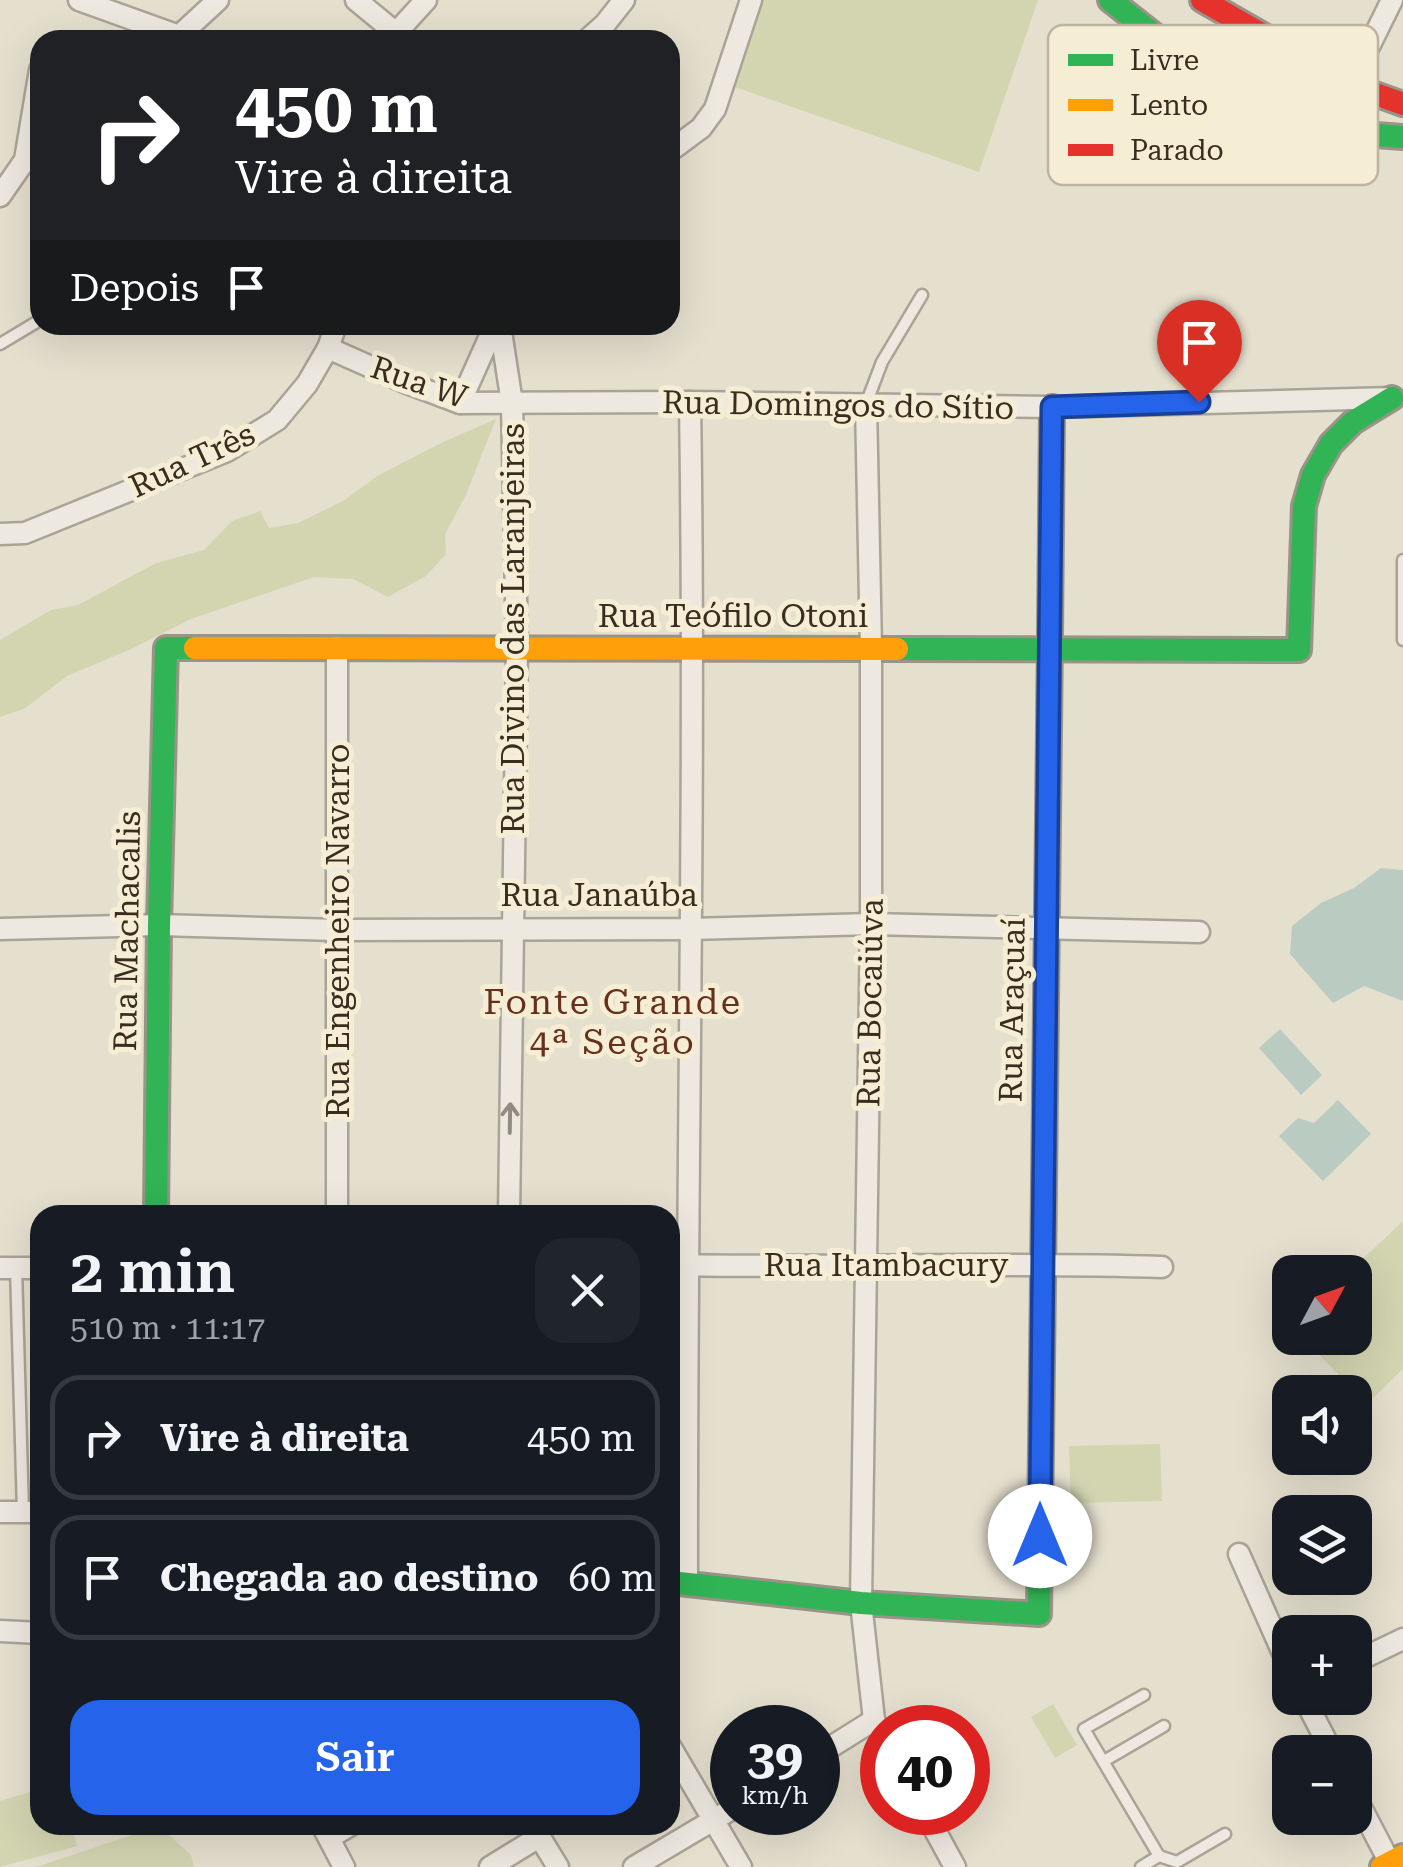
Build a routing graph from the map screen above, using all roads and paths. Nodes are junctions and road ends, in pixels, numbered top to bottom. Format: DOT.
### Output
graph roads {
  1 [pos="79,0"];
  2 [pos="218,0"];
  3 [pos="356,0"];
  4 [pos="426,0"];
  5 [pos="624,0"];
  6 [pos="751,0"];
  7 [pos="1110,0"];
  8 [pos="1202,0"];
  9 [pos="1392,0"];
  10 [pos="1142,25"];
  11 [pos="1245,25"];
  12 [pos="1378,29"];
  13 [pos="157,30"];
  14 [pos="186,30"];
  15 [pos="392,30"];
  16 [pos="399,30"];
  17 [pos="598,30"];
  18 [pos="1378,96"];
  19 [pos="1403,104"];
  20 [pos="30,130"];
  21 [pos="1378,135"];
  22 [pos="1403,137"];
  23 [pos="680,143"];
  24 [pos="0,196"];
  25 [pos="922,295"];
  26 [pos="30,326"];
  27 [pos="333,335"];
  28 [pos="493,335"];
  29 [pos="500,335"];
  30 [pos="0,344"];
  31 [pos="328,348"];
  32 [pos="1397,398"];
  33 [pos="690,402"];
  34 [pos="460,403"];
  35 [pos="512,404"];
  36 [pos="866,404"];
  37 [pos="1052,407"];
  38 [pos="0,534"];
  39 [pos="1403,560"];
  40 [pos="1403,640"];
  41 [pos="337,647"];
  42 [pos="166,648"];
  43 [pos="516,648"];
  44 [pos="694,649"];
  45 [pos="871,649"];
  46 [pos="1048,650"];
  47 [pos="871,924"];
  48 [pos="159,925"];
  49 [pos="512,928"];
  50 [pos="691,928"];
  51 [pos="1046,928"];
  52 [pos="0,930"];
  53 [pos="338,930"];
  54 [pos="1198,932"];
  55 [pos="156,1205"];
  56 [pos="338,1205"];
  57 [pos="509,1205"];
  58 [pos="680,1213"];
  59 [pos="1041,1264"];
  60 [pos="680,1265"];
  61 [pos="866,1266"];
  62 [pos="1162,1267"];
  63 [pos="8,1268"];
  64 [pos="30,1492"];
  65 [pos="0,1512"];
  66 [pos="30,1512"];
  67 [pos="1239,1554"];
  68 [pos="680,1583"];
  69 [pos="862,1602"];
  70 [pos="1272,1628"];
  71 [pos="0,1631"];
  72 [pos="30,1632"];
  73 [pos="1403,1639"];
  74 [pos="1372,1654"];
  75 [pos="1144,1695"];
  76 [pos="875,1705"];
  77 [pos="1164,1726"];
  78 [pos="1104,1761"];
  79 [pos="680,1763"];
  80 [pos="710,1813"];
  81 [pos="710,1822"];
  82 [pos="1372,1826"];
  83 [pos="1224,1834"];
  84 [pos="328,1835"];
  85 [pos="531,1835"];
  86 [pos="538,1835"];
  87 [pos="723,1835"];
  88 [pos="938,1835"];
  89 [pos="1159,1856"];
  90 [pos="1392,1862"];
  91 [pos="344,1867"];
  92 [pos="490,1867"];
  93 [pos="558,1867"];
  94 [pos="634,1867"];
  95 [pos="741,1867"];
  96 [pos="955,1867"];
  97 [pos="1141,1867"];
  1 -- 13 [label="street"];
  2 -- 14 [label="street"];
  3 -- 15 [label="street"];
  4 -- 16 [label="street"];
  5 -- 17 [label="street"];
  6 -- 23 [label="street"];
  7 -- 10 [label="street"];
  8 -- 11 [label="street"];
  9 -- 12 [label="street"];
  18 -- 19 [label="street"];
  20 -- 24 [label="street"];
  21 -- 22 [label="street"];
  25 -- 36 [label="lane"];
  26 -- 30 [label="lane"];
  27 -- 31 [label="street, Rua Três"];
  28 -- 34 [label="street"];
  29 -- 35 [label="street, Rua Divino das Laranjeiras"];
  31 -- 34 [label="street, Rua W"];
  31 -- 38 [label="street, Rua Três"];
  32 -- 37 [label="street, Rua Domingos do Sítio"];
  32 -- 46 [label="street, Rua Teófilo Otoni"];
  33 -- 35 [label="street, Rua Domingos do Sítio"];
  33 -- 36 [label="street, Rua Domingos do Sítio"];
  33 -- 44 [label="street"];
  34 -- 35 [label="street, Rua W"];
  35 -- 43 [label="street, Rua Divino das Laranjeiras"];
  36 -- 37 [label="street, Rua Domingos do Sítio"];
  36 -- 45 [label="street, Rua Bocaiúva"];
  37 -- 46 [label="street, Rua Araçuaí"];
  39 -- 40 [label="lane"];
  41 -- 42 [label="street, Rua Teófilo Otoni"];
  41 -- 43 [label="street, Rua Teófilo Otoni"];
  41 -- 53 [label="street, Rua Engenheiro Navarro"];
  42 -- 48 [label="street, Rua Machacalis"];
  43 -- 44 [label="street, Rua Teófilo Otoni"];
  43 -- 49 [label="street, Rua Divino das Laranjeiras"];
  44 -- 45 [label="street, Rua Teófilo Otoni"];
  44 -- 50 [label="street"];
  45 -- 46 [label="street, Rua Teófilo Otoni"];
  45 -- 47 [label="street, Rua Bocaiúva"];
  46 -- 51 [label="street, Rua Araçuaí"];
  47 -- 50 [label="street, Rua Janaúba"];
  47 -- 51 [label="street, Rua Janaúba"];
  47 -- 61 [label="street, Rua Bocaiúva"];
  48 -- 52 [label="street, Rua Janaúba"];
  48 -- 53 [label="street, Rua Janaúba"];
  48 -- 55 [label="street, Rua Machacalis"];
  49 -- 50 [label="street, Rua Janaúba"];
  49 -- 53 [label="street, Rua Janaúba"];
  57 -- 49 [label="street, Rua Divino das Laranjeiras, one-way"];
  50 -- 58 [label="street"];
  51 -- 54 [label="street, Rua Janaúba"];
  51 -- 59 [label="street, Rua Araçuaí"];
  53 -- 56 [label="street, Rua Engenheiro Navarro"];
  59 -- 61 [label="street, Rua Itambacury"];
  59 -- 62 [label="street, Rua Itambacury"];
  59 -- 69 [label="street, Rua Araçuaí"];
  60 -- 61 [label="street, Rua Itambacury"];
  61 -- 69 [label="street, Rua Bocaiúva"];
  63 -- 64 [label="lane"];
  65 -- 66 [label="street"];
  67 -- 70 [label="street"];
  68 -- 69 [label="street"];
  69 -- 76 [label="street, Rua Bocaiúva"];
  71 -- 72 [label="street"];
  73 -- 74 [label="street"];
  75 -- 78 [label="lane"];
  77 -- 78 [label="lane"];
  78 -- 89 [label="lane"];
  79 -- 80 [label="street"];
  81 -- 94 [label="street"];
  82 -- 90 [label="street"];
  83 -- 89 [label="lane"];
  84 -- 91 [label="street"];
  85 -- 92 [label="street"];
  86 -- 93 [label="street"];
  87 -- 95 [label="street"];
  88 -- 96 [label="street"];
  89 -- 97 [label="lane"];
}
